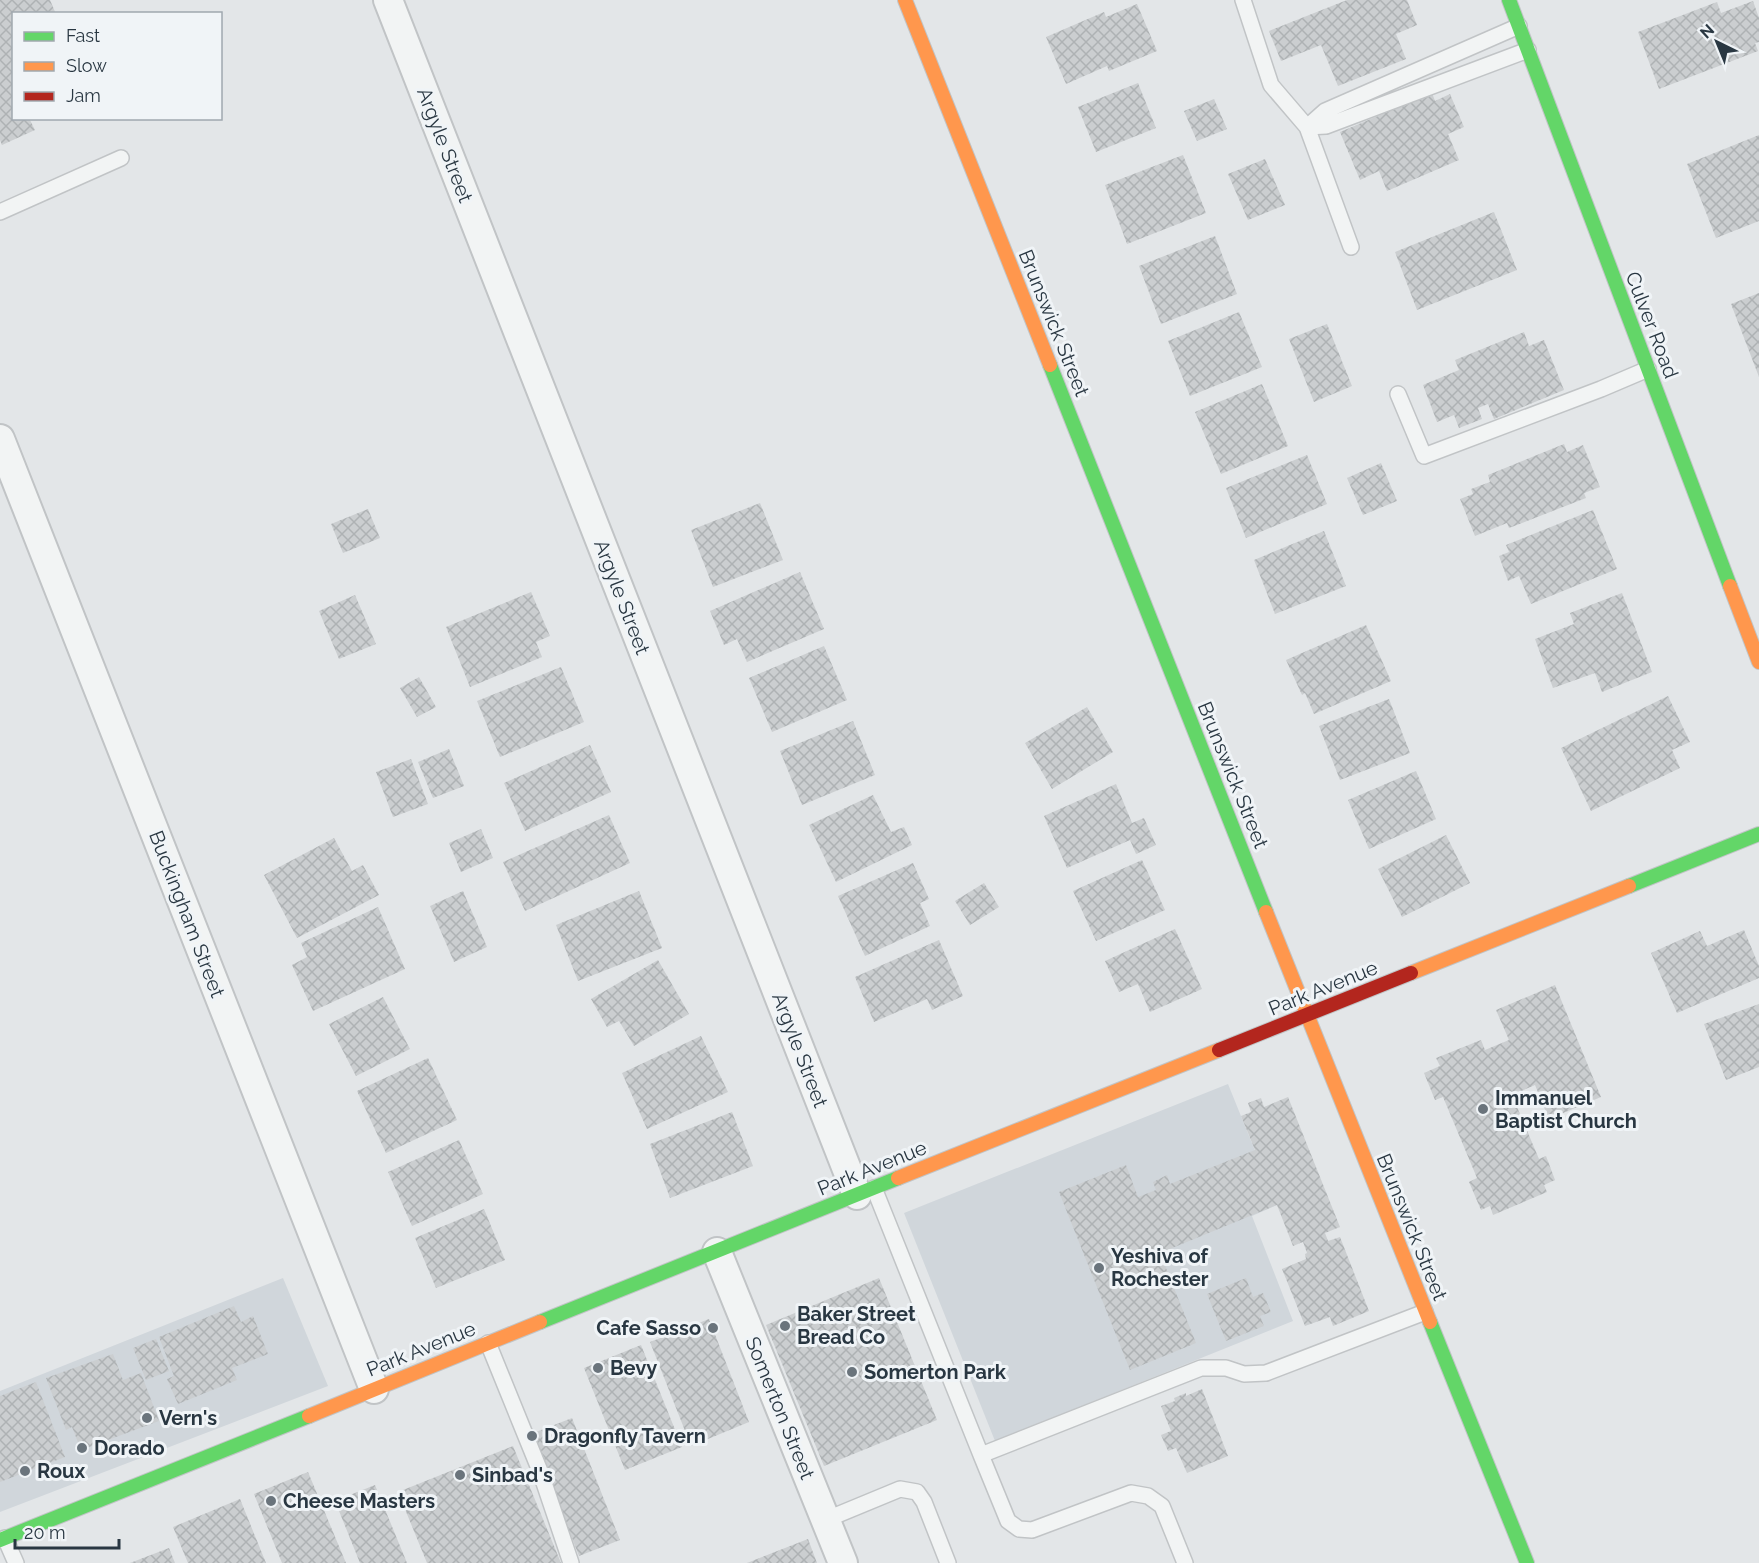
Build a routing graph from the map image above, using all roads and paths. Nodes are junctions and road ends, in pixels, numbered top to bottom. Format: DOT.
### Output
graph roads {
  1 [pos="388,0"];
  2 [pos="905,0"];
  3 [pos="1244,0"];
  4 [pos="1509,0"];
  5 [pos="1519,26"];
  6 [pos="1528,50"];
  7 [pos="1307,127"];
  8 [pos="121,158"];
  9 [pos="0,212"];
  10 [pos="1351,247"];
  11 [pos="1648,369"];
  12 [pos="1398,394"];
  13 [pos="0,439"];
  14 [pos="1759,662"];
  15 [pos="1759,834"];
  16 [pos="1307,1016"];
  17 [pos="866,1191"];
  18 [pos="717,1252"];
  19 [pos="1425,1312"];
  20 [pos="488,1343"];
  21 [pos="374,1389"];
  22 [pos="981,1455"];
  23 [pos="825,1520"];
  24 [pos="3,1539"];
  25 [pos="16,1563"];
  26 [pos="571,1563"];
  27 [pos="843,1563"];
  28 [pos="948,1563"];
  29 [pos="1185,1563"];
  30 [pos="1527,1563"];
  1 -- 17 [label="street, Argyle Street"];
  2 -- 16 [label="street, Brunswick Street"];
  3 -- 7 [label="lane"];
  4 -- 5 [label="street, Culver Road"];
  5 -- 6 [label="street, Culver Road"];
  5 -- 7 [label="lane"];
  6 -- 7 [label="lane"];
  6 -- 11 [label="street, Culver Road"];
  7 -- 10 [label="lane"];
  8 -- 9 [label="lane"];
  11 -- 12 [label="lane"];
  11 -- 14 [label="street, Culver Road"];
  13 -- 21 [label="street, Buckingham Street"];
  15 -- 16 [label="street, Park Avenue"];
  16 -- 17 [label="street, Park Avenue"];
  16 -- 19 [label="street, Brunswick Street"];
  17 -- 18 [label="street, Park Avenue"];
  17 -- 22 [label="lane"];
  18 -- 20 [label="street, Park Avenue"];
  18 -- 23 [label="street, Somerton Street"];
  19 -- 22 [label="lane"];
  19 -- 30 [label="street, Brunswick Street"];
  20 -- 21 [label="street, Park Avenue"];
  20 -- 26 [label="lane"];
  21 -- 24 [label="street, Park Avenue"];
  22 -- 29 [label="lane"];
  23 -- 27 [label="street, Somerton Street"];
  23 -- 28 [label="lane"];
  24 -- 25 [label="lane"];
}
